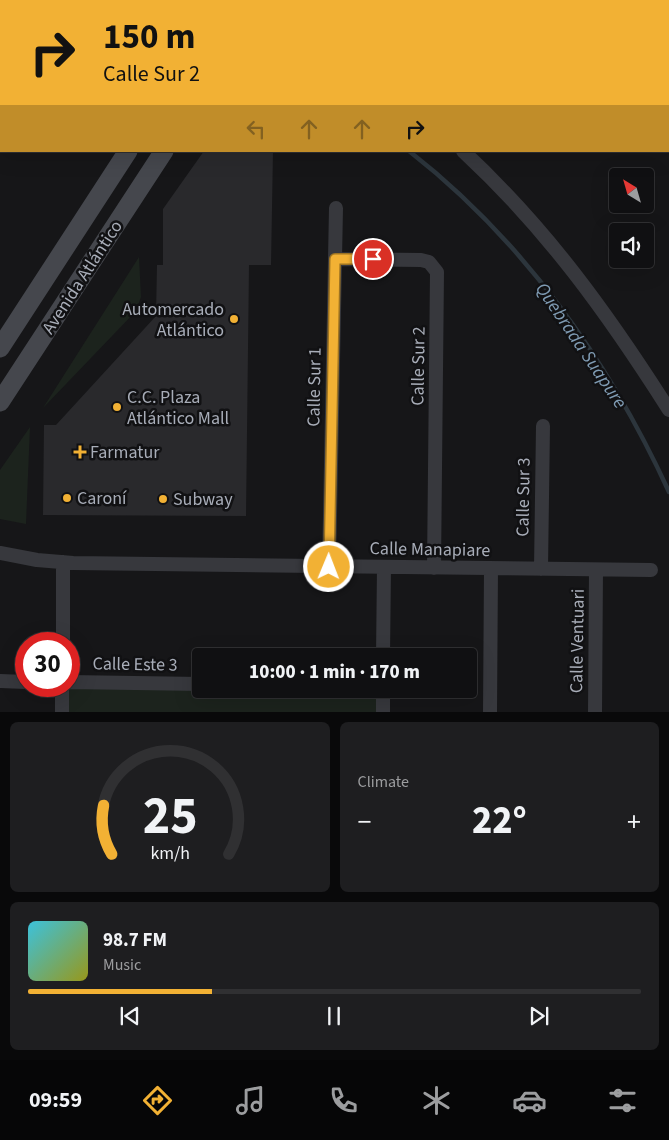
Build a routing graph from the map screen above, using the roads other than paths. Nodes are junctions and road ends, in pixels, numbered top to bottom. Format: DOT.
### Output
graph roads {
  1 [pos="127,152"];
  2 [pos="163,152"];
  3 [pos="464,152"];
  4 [pos="336,208"];
  5 [pos="90,209"];
  6 [pos="116,225"];
  7 [pos="335,259"];
  8 [pos="0,348"];
  9 [pos="0,402"];
  10 [pos="669,410"];
  11 [pos="543,426"];
  12 [pos="0,553"];
  13 [pos="64,562"];
  14 [pos="329,567"];
  15 [pos="384,568"];
  16 [pos="434,568"];
  17 [pos="491,569"];
  18 [pos="541,569"];
  19 [pos="596,570"];
  20 [pos="651,570"];
  21 [pos="63,632"];
  22 [pos="383,648"];
  23 [pos="0,681"];
  24 [pos="15,682"];
  25 [pos="80,682"];
  26 [pos="192,684"];
  27 [pos="62,697"];
  28 [pos="383,698"];
  29 [pos="62,712"];
  30 [pos="383,712"];
  31 [pos="490,712"];
  32 [pos="594,712"];
  1 -- 5 [label="main road, Avenida Atlántico"];
  2 -- 6 [label="main road, Avenida Atlántico"];
  3 -- 10 [label="street"];
  4 -- 7 [label="street, Calle Sur 1"];
  5 -- 6 [label="main road"];
  5 -- 8 [label="main road, Avenida Atlántico"];
  6 -- 9 [label="main road, Avenida Atlántico"];
  7 -- 14 [label="street, Calle Sur 1"];
  7 -- 16 [label="street, Calle Sur 2"];
  11 -- 18 [label="street, Calle Sur 3"];
  12 -- 13 [label="street, Calle Manapiare"];
  13 -- 14 [label="street, Calle Manapiare"];
  13 -- 21 [label="street"];
  14 -- 15 [label="street, Calle Manapiare"];
  15 -- 16 [label="street, Calle Manapiare"];
  15 -- 22 [label="street"];
  16 -- 17 [label="street, Calle Manapiare"];
  17 -- 18 [label="street, Calle Manapiare"];
  17 -- 31 [label="street"];
  18 -- 19 [label="street, Calle Manapiare"];
  19 -- 20 [label="street, Calle Manapiare"];
  19 -- 32 [label="street, Calle Ventuari"];
  23 -- 24 [label="street"];
  25 -- 26 [label="street, Calle Este 3"];
  27 -- 29 [label="street"];
  28 -- 30 [label="street"];
}
